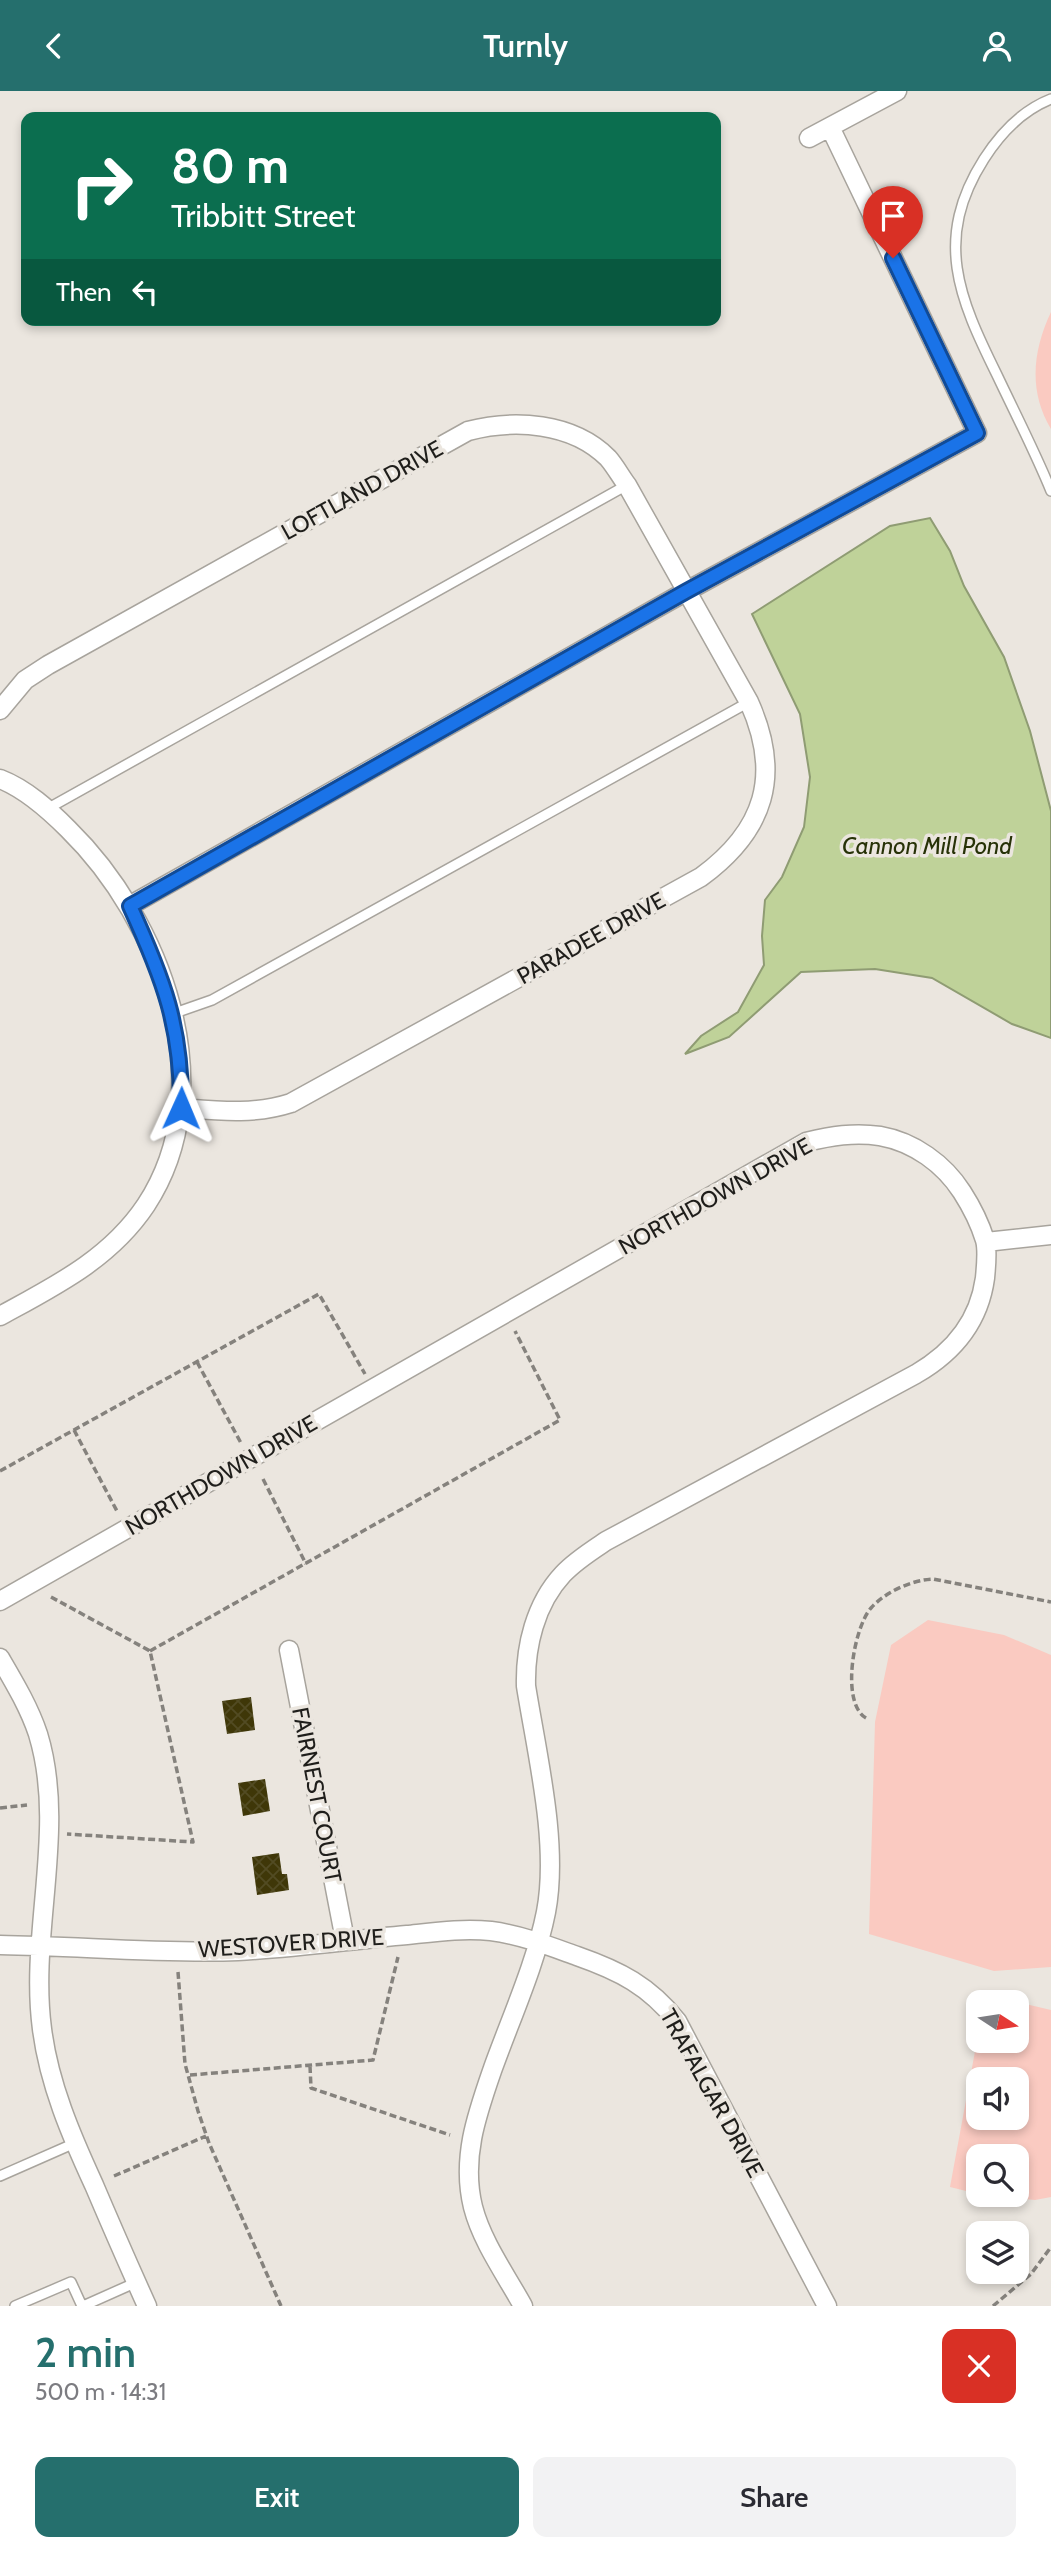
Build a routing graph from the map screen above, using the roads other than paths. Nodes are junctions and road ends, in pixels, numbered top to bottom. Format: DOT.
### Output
graph roads {
  1 [pos="897,91"];
  2 [pos="1051,99"];
  3 [pos="830,127"];
  4 [pos="809,138"];
  5 [pos="626,485"];
  6 [pos="1051,491"];
  7 [pos="685,592"];
  8 [pos="748,702"];
  9 [pos="0,710"];
  10 [pos="0,779"];
  11 [pos="47,809"];
  12 [pos="130,906"];
  13 [pos="172,1014"];
  14 [pos="181,1108"];
  15 [pos="1051,1235"];
  16 [pos="986,1242"];
  17 [pos="0,1316"];
  18 [pos="0,1601"];
  19 [pos="289,1650"];
  20 [pos="0,1658"];
  21 [pos="345,1940"];
  22 [pos="538,1941"];
  23 [pos="0,1945"];
  24 [pos="40,1946"];
  25 [pos="75,2143"];
  26 [pos="0,2176"];
  27 [pos="137,2282"];
  28 [pos="15,2306"];
  29 [pos="82,2306"];
  30 [pos="147,2306"];
  31 [pos="523,2306"];
  32 [pos="827,2306"];
  1 -- 3 [label="street"];
  2 -- 6 [label="lane"];
  3 -- 4 [label="street"];
  3 -- 7 [label="street"];
  5 -- 7 [label="street, LOFTLAND DRIVE"];
  5 -- 9 [label="street, LOFTLAND DRIVE"];
  5 -- 11 [label="lane"];
  7 -- 8 [label="street, PARADEE DRIVE"];
  7 -- 12 [label="street"];
  8 -- 13 [label="lane"];
  8 -- 14 [label="street, PARADEE DRIVE"];
  10 -- 11 [label="street"];
  11 -- 12 [label="street"];
  12 -- 13 [label="street"];
  13 -- 14 [label="street"];
  14 -- 17 [label="street"];
  15 -- 16 [label="street"];
  16 -- 18 [label="street, NORTHDOWN DRIVE"];
  16 -- 22 [label="street, NORTHDOWN DRIVE"];
  19 -- 21 [label="street, FAIRNEST COURT"];
  20 -- 24 [label="street"];
  21 -- 22 [label="street, WESTOVER DRIVE"];
  21 -- 24 [label="street, WESTOVER DRIVE"];
  22 -- 31 [label="street, NORTHDOWN DRIVE"];
  22 -- 32 [label="street, TRAFALGAR DRIVE"];
  23 -- 24 [label="street, WESTOVER DRIVE"];
  24 -- 25 [label="street"];
  25 -- 26 [label="lane"];
  25 -- 27 [label="street"];
  27 -- 29 [label="lane"];
  27 -- 30 [label="street"];
  28 -- 29 [label="lane"];
}
